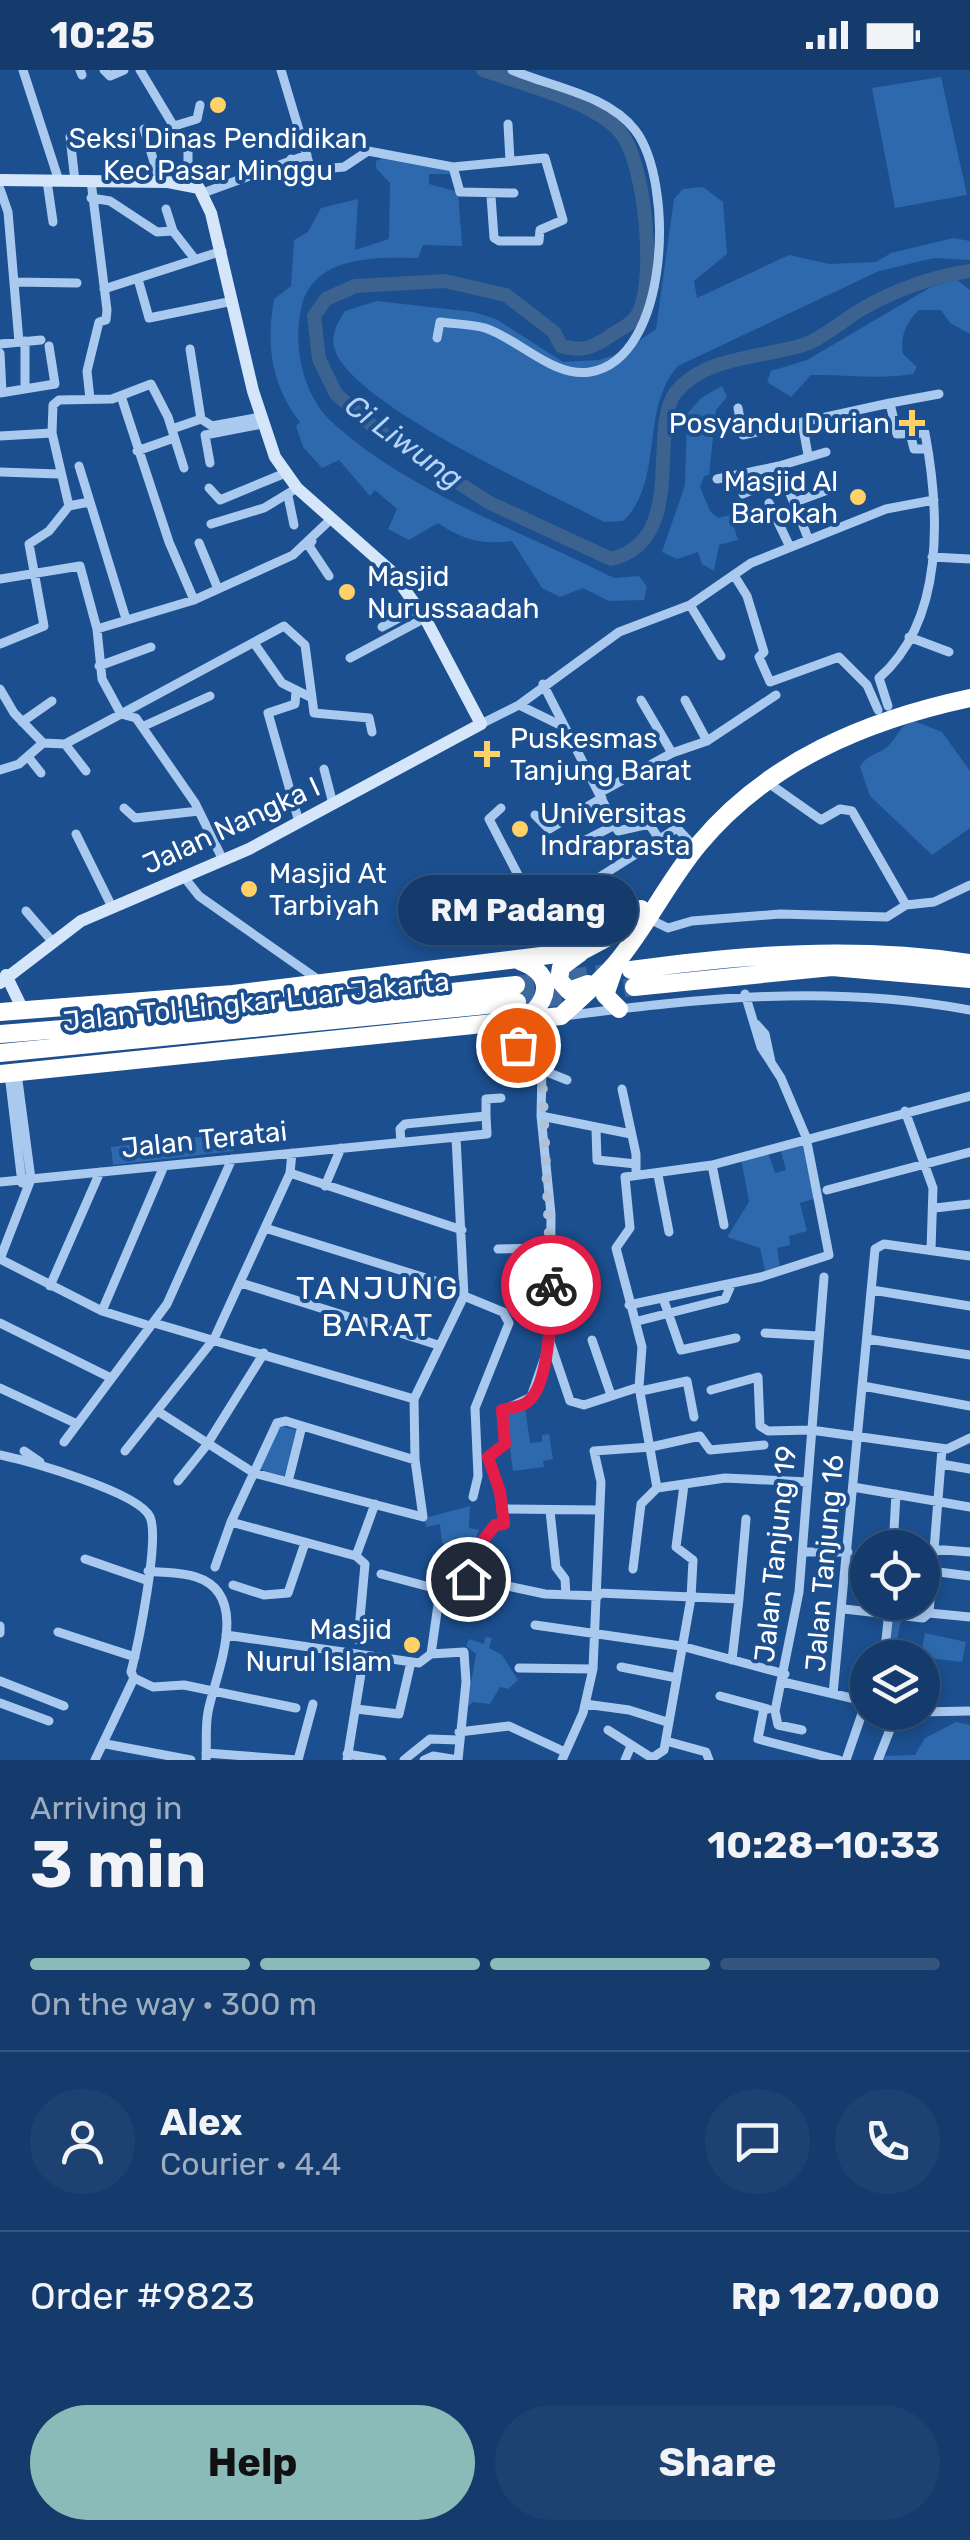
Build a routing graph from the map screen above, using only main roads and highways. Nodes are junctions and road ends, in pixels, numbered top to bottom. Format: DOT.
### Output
graph roads {
  1 [pos="970,686"];
  2 [pos="958,697"];
  3 [pos="630,932"];
  4 [pos="582,951"];
  5 [pos="519,960"];
  6 [pos="970,963"];
  7 [pos="624,972"];
  8 [pos="970,979"];
  9 [pos="428,995"];
  10 [pos="184,998"];
  11 [pos="619,1009"];
  12 [pos="0,1012"];
  13 [pos="522,1021"];
  14 [pos="0,1025"];
  15 [pos="0,1034"];
  16 [pos="104,1036"];
  17 [pos="0,1052"];
  18 [pos="6,1071"];
  1 -- 2 [label="highway"];
  2 -- 3 [label="highway"];
  2 -- 3 [label="highway"];
  3 -- 4 [label="highway"];
  3 -- 7 [label="highway"];
  4 -- 5 [label="highway"];
  4 -- 7 [label="highway"];
  5 -- 10 [label="highway"];
  5 -- 13 [label="highway"];
  6 -- 7 [label="highway"];
  7 -- 8 [label="highway"];
  7 -- 11 [label="highway"];
  7 -- 13 [label="highway"];
  9 -- 10 [label="highway"];
  9 -- 16 [label="highway, Jalan Tol Lingkar Luar Jakarta"];
  9 -- 16 [label="highway, Jalan Tol Lingkar Luar Jakarta"];
  10 -- 12 [label="highway"];
  13 -- 18 [label="highway"];
  14 -- 16 [label="highway"];
  15 -- 16 [label="highway, Jalan Tol Lingkar Luar Jakarta"];
  16 -- 17 [label="highway, Jalan Tol Lingkar Luar Jakarta"];
  16 -- 18 [label="highway"];
}
